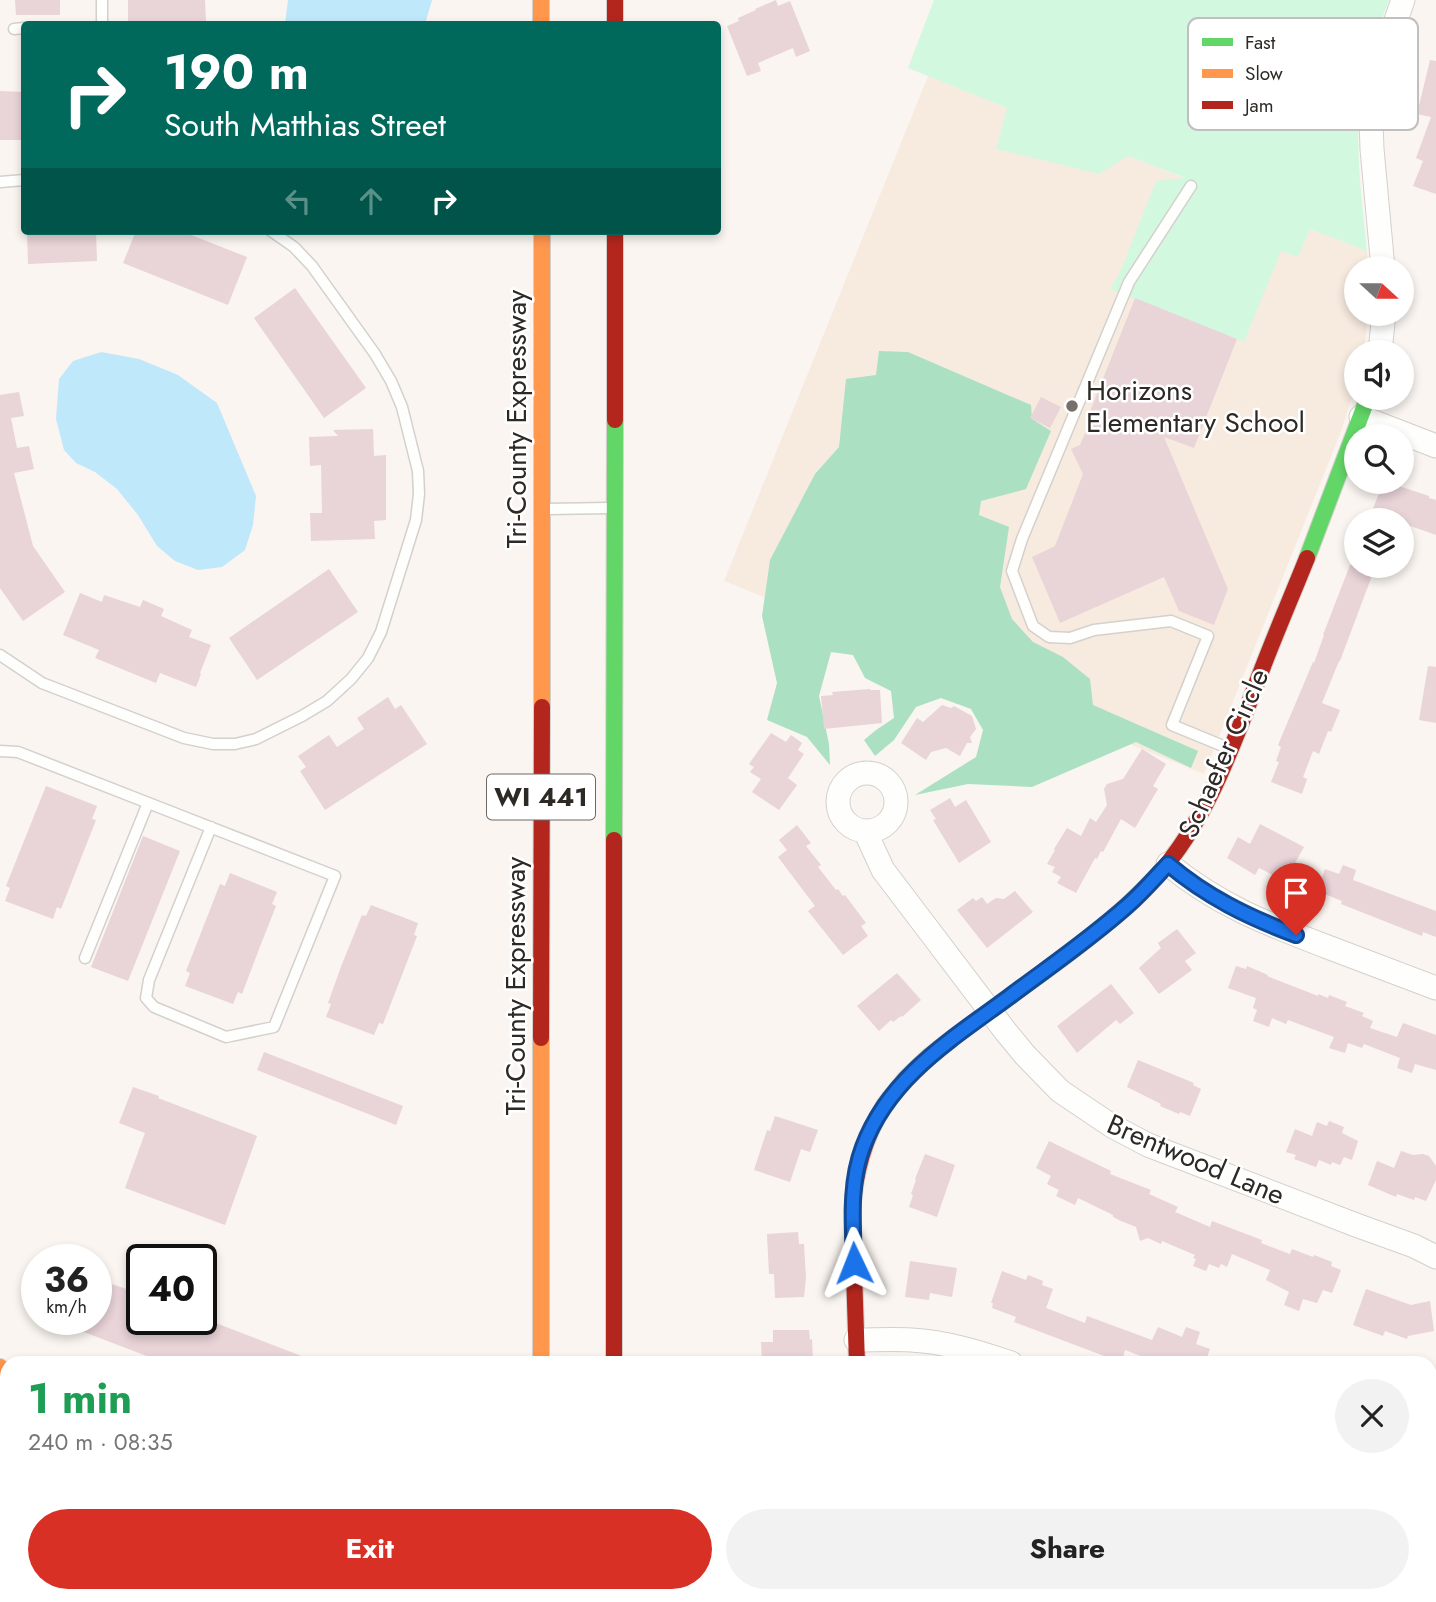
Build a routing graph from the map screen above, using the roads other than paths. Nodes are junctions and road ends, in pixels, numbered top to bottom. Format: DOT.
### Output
graph roads {
  1 [pos="102,0"];
  2 [pos="541,0"];
  3 [pos="615,0"];
  4 [pos="1403,0"];
  5 [pos="1397,18"];
  6 [pos="102,21"];
  7 [pos="541,21"];
  8 [pos="615,21"];
  9 [pos="1371,130"];
  10 [pos="21,180"];
  11 [pos="0,181"];
  12 [pos="1191,186"];
  13 [pos="277,235"];
  14 [pos="542,235"];
  15 [pos="615,235"];
  16 [pos="1382,256"];
  17 [pos="1364,410"];
  18 [pos="1370,410"];
  19 [pos="1436,446"];
  20 [pos="615,508"];
  21 [pos="542,510"];
  22 [pos="0,655"];
  23 [pos="1230,749"];
  24 [pos="0,751"];
  25 [pos="148,803"];
  26 [pos="211,827"];
  27 [pos="865,831"];
  28 [pos="1168,864"];
  29 [pos="85,958"];
  30 [pos="1436,988"];
  31 [pos="990,1011"];
  32 [pos="1436,1257"];
  33 [pos="856,1340"];
  34 [pos="541,1356"];
  35 [pos="614,1356"];
  36 [pos="857,1356"];
  37 [pos="991,1356"];
  1 -- 6 [label="lane"];
  2 -- 7 [label="main road"];
  3 -- 8 [label="main road"];
  4 -- 5 [label="street"];
  9 -- 16 [label="street"];
  10 -- 11 [label="lane"];
  12 -- 23 [label="lane"];
  13 -- 22 [label="lane"];
  14 -- 21 [label="main road, Tri-County Expressway / WI 441"];
  15 -- 20 [label="main road, WI 441"];
  17 -- 23 [label="main road, Schaefer Circle"];
  18 -- 19 [label="street"];
  20 -- 21 [label="lane"];
  20 -- 35 [label="main road, WI 441"];
  21 -- 34 [label="main road, Tri-County Expressway / WI 441"];
  23 -- 28 [label="main road, Schaefer Circle"];
  24 -- 25 [label="lane"];
  25 -- 26 [label="lane"];
  25 -- 29 [label="lane"];
  26 -- 26 [label="lane"];
  27 -- 31 [label="street, Brentwood Lane"];
  28 -- 30 [label="street"];
  28 -- 31 [label="main road, Schaefer Circle"];
  31 -- 32 [label="street, Brentwood Lane"];
  31 -- 33 [label="main road, Schaefer Circle"];
  33 -- 36 [label="main road, Schaefer Circle"];
  33 -- 37 [label="street"];
}
